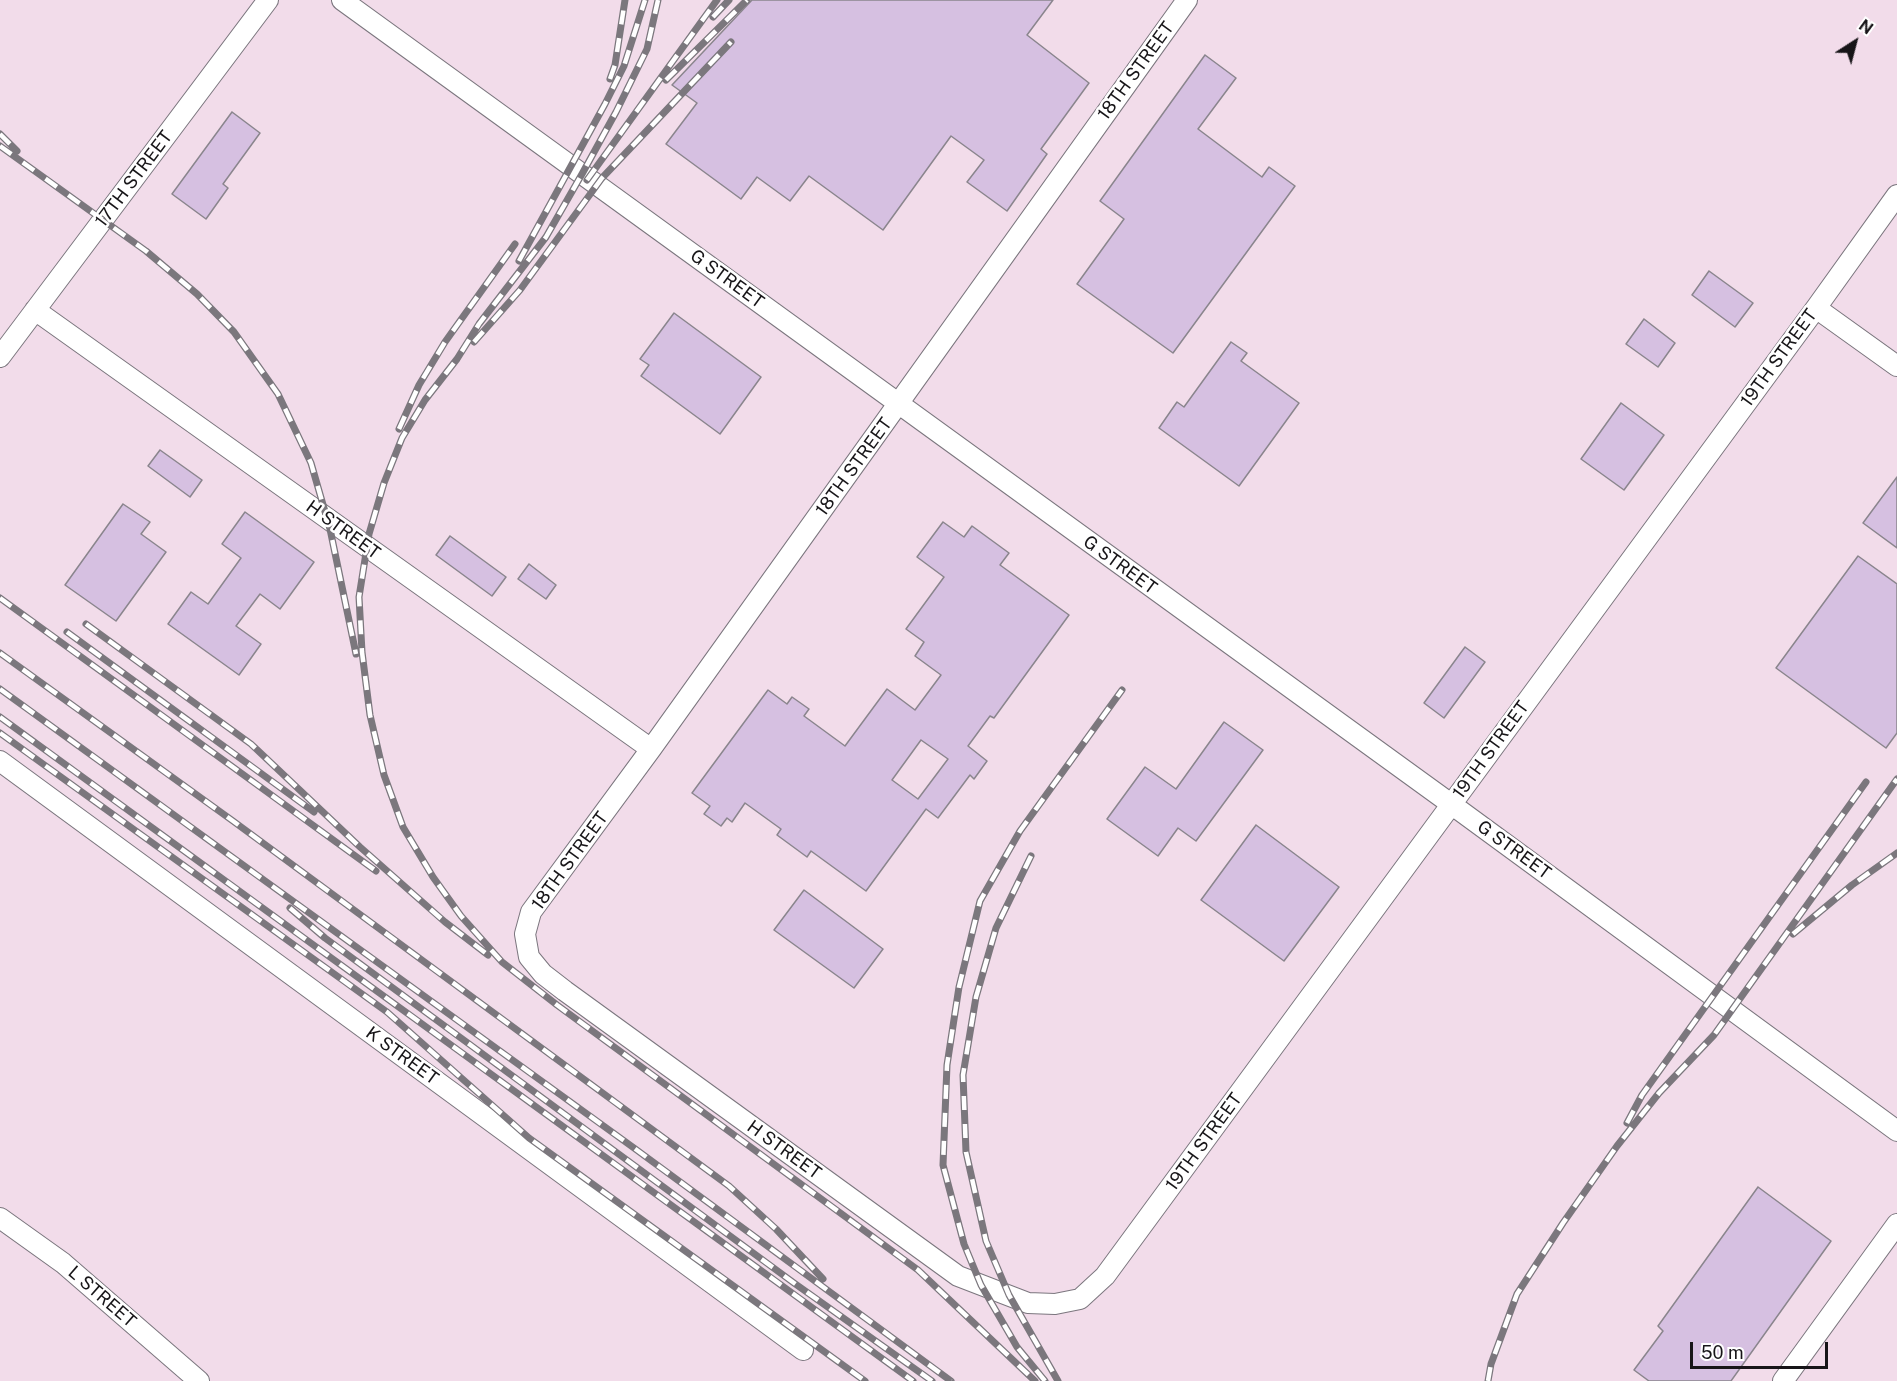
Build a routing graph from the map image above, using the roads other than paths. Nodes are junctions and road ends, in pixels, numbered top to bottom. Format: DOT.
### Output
graph roads {
  1 [pos="268,0"];
  2 [pos="342,0"];
  3 [pos="1187,0"];
  4 [pos="1897,195"];
  5 [pos="1816,308"];
  6 [pos="35,310"];
  7 [pos="0,357"];
  8 [pos="1897,366"];
  9 [pos="898,404"];
  10 [pos="651,749"];
  11 [pos="0,761"];
  12 [pos="1451,804"];
  13 [pos="525,934"];
  14 [pos="1897,1131"];
  15 [pos="0,1218"];
  16 [pos="1897,1224"];
  17 [pos="1080,1299"];
  18 [pos="803,1350"];
  19 [pos="200,1381"];
  20 [pos="1783,1381"];
  1 -- 6 [label="lane, 17TH STREET"];
  2 -- 9 [label="lane, G STREET"];
  3 -- 9 [label="lane, 18TH STREET"];
  4 -- 5 [label="lane, 19TH STREET"];
  5 -- 8 [label="lane"];
  5 -- 12 [label="lane, 19TH STREET"];
  6 -- 7 [label="lane, 17TH STREET"];
  6 -- 10 [label="lane, H STREET"];
  9 -- 10 [label="lane, 18TH STREET"];
  9 -- 12 [label="lane, G STREET"];
  10 -- 13 [label="lane, 18TH STREET"];
  11 -- 18 [label="lane, K STREET"];
  12 -- 14 [label="lane, G STREET"];
  12 -- 17 [label="lane, 19TH STREET"];
  13 -- 17 [label="lane, H STREET"];
  15 -- 19 [label="lane, L STREET"];
  16 -- 20 [label="lane"];
}
